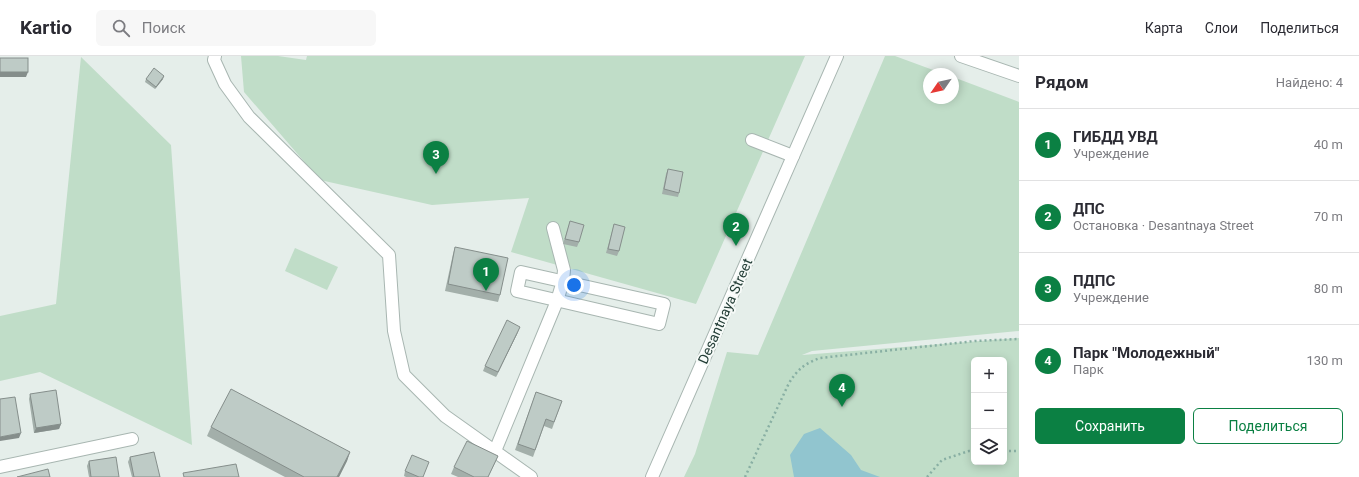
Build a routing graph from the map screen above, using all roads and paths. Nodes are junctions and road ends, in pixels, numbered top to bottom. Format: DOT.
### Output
graph roads {
  1 [pos="215,56"];
  2 [pos="837,56"];
  3 [pos="962,56"];
  4 [pos="1019,76"];
  5 [pos="752,140"];
  6 [pos="793,156"];
  7 [pos="553,228"];
  8 [pos="563,281"];
  9 [pos="557,301"];
  10 [pos="1019,338"];
  11 [pos="132,439"];
  12 [pos="495,451"];
  13 [pos="971,451"];
  14 [pos="1007,451"];
  15 [pos="1019,451"];
  16 [pos="0,468"];
  17 [pos="531,477"];
  18 [pos="652,477"];
  19 [pos="745,477"];
  20 [pos="927,477"];
  1 -- 12 [label="street"];
  2 -- 6 [label="street, Desantnaya Street"];
  3 -- 4 [label="street"];
  5 -- 6 [label="street"];
  6 -- 18 [label="street, Desantnaya Street"];
  7 -- 8 [label="street"];
  8 -- 9 [label="street"];
  8 -- 9 [label="street"];
  8 -- 9 [label="street"];
  9 -- 12 [label="street"];
  10 -- 19 [label="path"];
  11 -- 16 [label="street"];
  12 -- 17 [label="street"];
  13 -- 20 [label="path"];
  14 -- 15 [label="path"];
}
